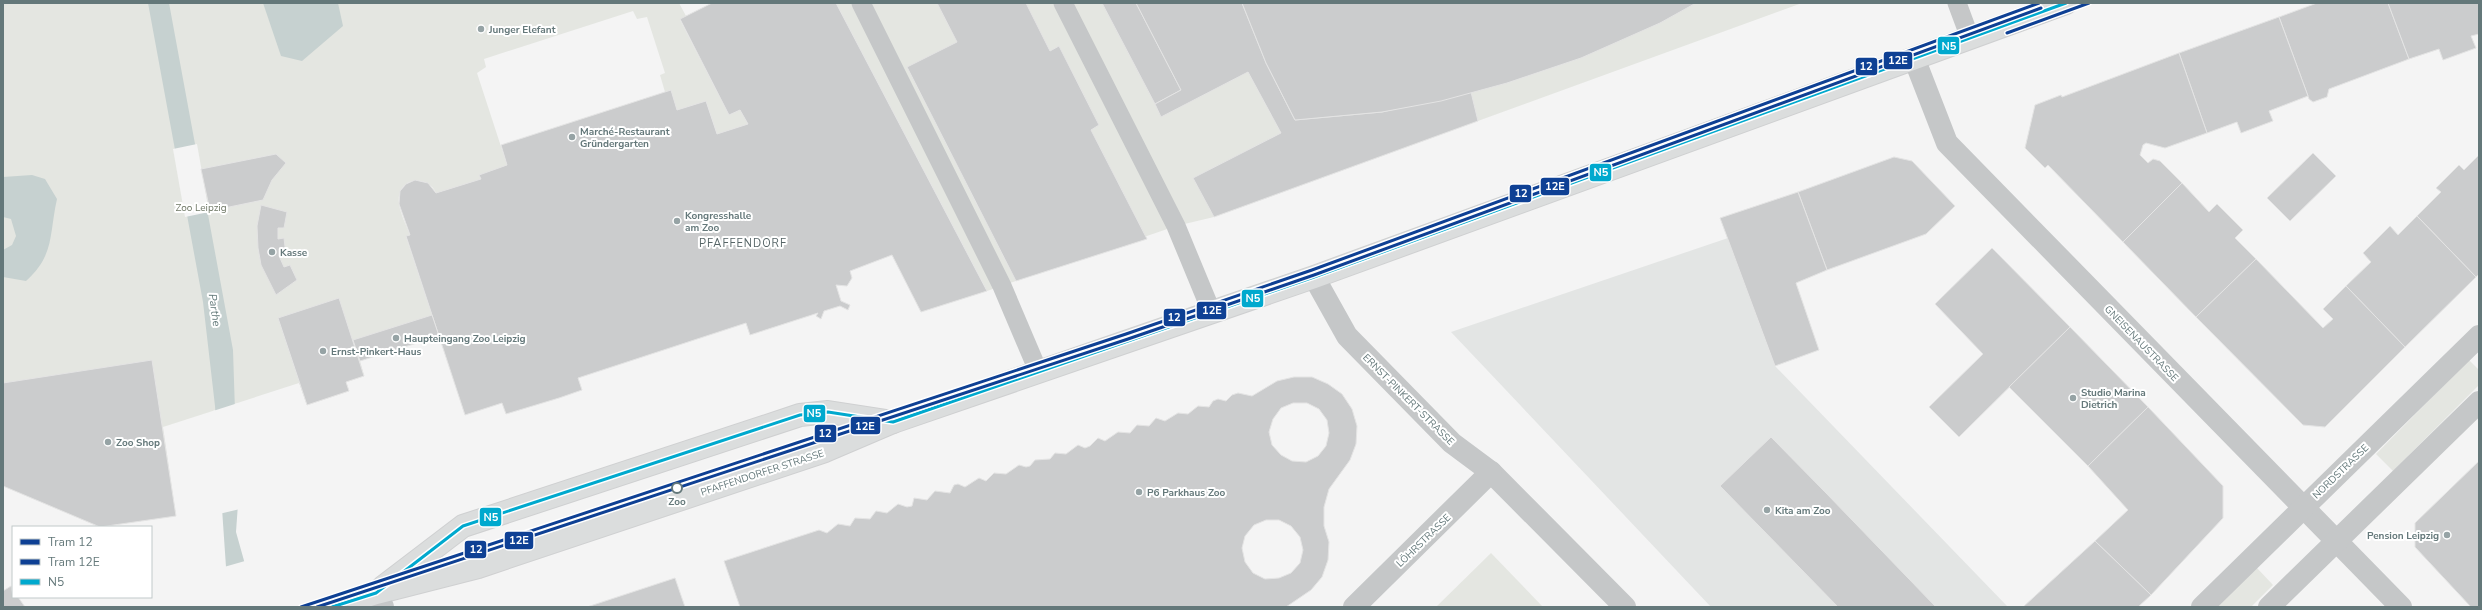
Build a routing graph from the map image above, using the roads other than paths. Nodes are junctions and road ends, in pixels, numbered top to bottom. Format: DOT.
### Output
graph roads {
  1 [pos="861,3"];
  2 [pos="1063,3"];
  3 [pos="1957,3"];
  4 [pos="2066,3"];
  5 [pos="1970,38"];
  6 [pos="1914,58"];
  7 [pos="1314,277"];
  8 [pos="1212,313"];
  9 [pos="2479,336"];
  10 [pos="1039,373"];
  11 [pos="2479,402"];
  12 [pos="893,422"];
  13 [pos="1491,472"];
  14 [pos="2304,507"];
  15 [pos="2336,541"];
  16 [pos="379,600"];
  17 [pos="332,607"];
  18 [pos="1354,607"];
  19 [pos="1625,607"];
  20 [pos="2202,607"];
  21 [pos="2269,607"];
  22 [pos="2401,607"];
  1 -- 10 [label="lane"];
  2 -- 8 [label="lane"];
  3 -- 5 [label="lane"];
  4 -- 5 [label="main road, PFAFFENDORFER STRASSE"];
  5 -- 6 [label="main road, PFAFFENDORFER STRASSE"];
  6 -- 7 [label="main road, PFAFFENDORFER STRASSE"];
  6 -- 14 [label="street, GNEISENAUSTRASSE"];
  7 -- 8 [label="main road, PFAFFENDORFER STRASSE"];
  7 -- 13 [label="street, ERNST-PINKERT-STRASSE"];
  8 -- 10 [label="main road, PFAFFENDORFER STRASSE"];
  9 -- 14 [label="street, NORDSTRASSE"];
  10 -- 12 [label="main road, PFAFFENDORFER STRASSE"];
  11 -- 15 [label="street"];
  12 -- 16 [label="main road, PFAFFENDORFER STRASSE"];
  12 -- 16 [label="main road, PFAFFENDORFER STRASSE"];
  13 -- 18 [label="street, LÖHRSTRASSE"];
  13 -- 19 [label="street, ERNST-PINKERT-STRASSE"];
  14 -- 15 [label="street, GNEISENAUSTRASSE"];
  14 -- 20 [label="street, NORDSTRASSE"];
  15 -- 21 [label="street"];
  15 -- 22 [label="street, GNEISENAUSTRASSE"];
  16 -- 17 [label="main road, PFAFFENDORFER STRASSE"];
}
